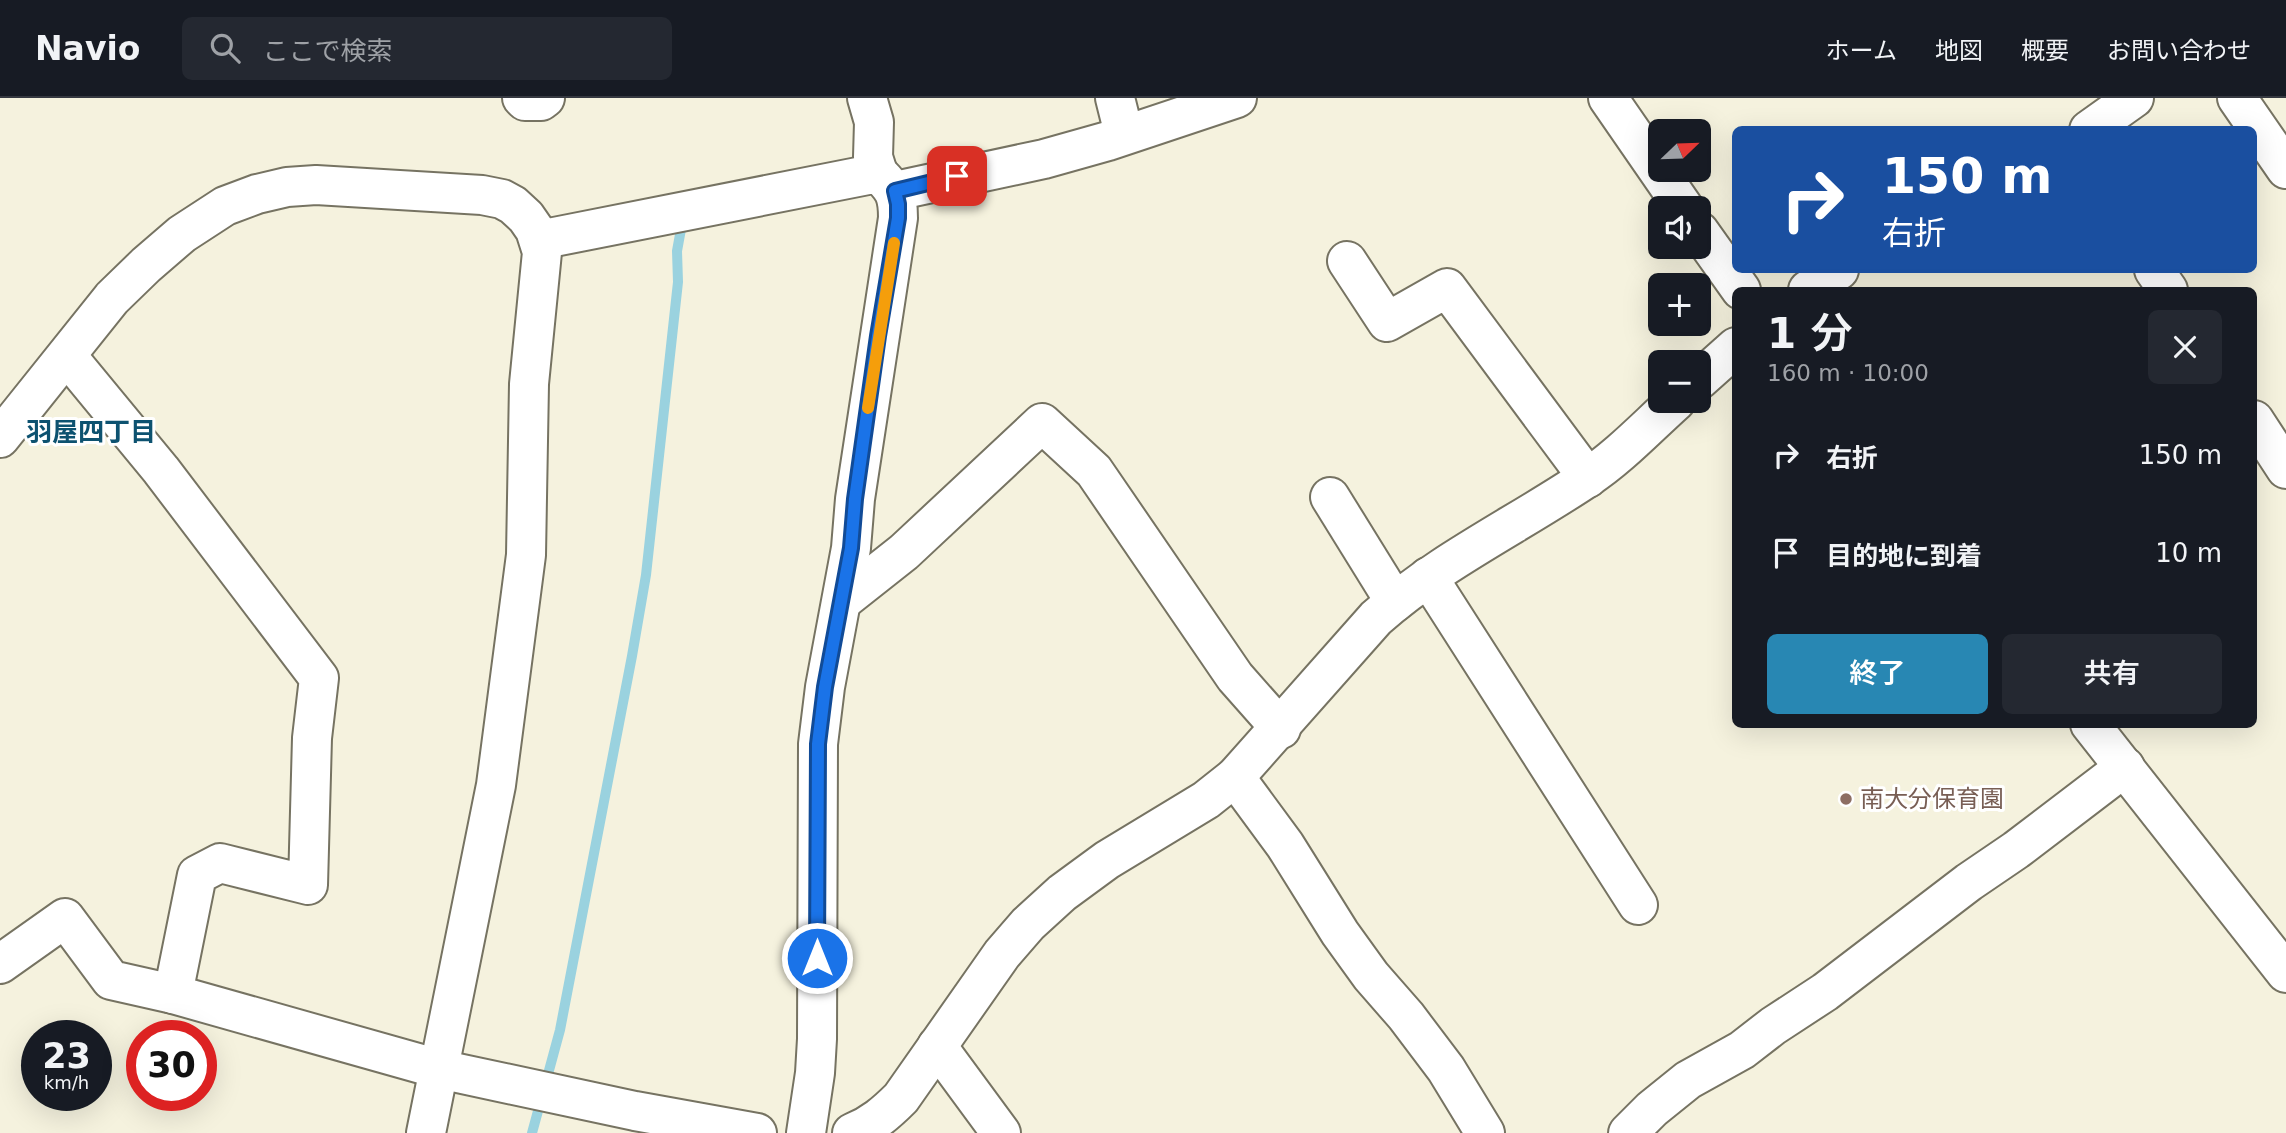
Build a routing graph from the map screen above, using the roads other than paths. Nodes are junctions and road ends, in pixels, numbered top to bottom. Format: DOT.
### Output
graph roads {
  1 [pos="522,98"];
  2 [pos="545,98"];
  3 [pos="867,98"];
  4 [pos="1237,98"];
  5 [pos="1608,98"];
  6 [pos="2134,98"];
  7 [pos="2237,98"];
  8 [pos="1120,116"];
  9 [pos="2095,126"];
  10 [pos="2256,126"];
  11 [pos="2257,127"];
  12 [pos="2286,169"];
  13 [pos="886,182"];
  14 [pos="1676,196"];
  15 [pos="539,240"];
  16 [pos="1711,247"];
  17 [pos="1347,261"];
  18 [pos="1834,273"];
  19 [pos="1739,287"];
  20 [pos="1813,287"];
  21 [pos="1732,351"];
  22 [pos="67,356"];
  23 [pos="1711,369"];
  24 [pos="1662,413"];
  25 [pos="2257,425"];
  26 [pos="0,438"];
  27 [pos="2286,469"];
  28 [pos="1588,478"];
  29 [pos="1329,497"];
  30 [pos="1429,577"];
  31 [pos="842,601"];
  32 [pos="1395,602"];
  33 [pos="2093,728"];
  34 [pos="1280,729"];
  35 [pos="2125,767"];
  36 [pos="1235,777"];
  37 [pos="1637,905"];
  38 [pos="0,964"];
  39 [pos="2286,973"];
  40 [pos="173,994"];
  41 [pos="937,1046"];
  42 [pos="439,1069"];
  43 [pos="633,1122"];
  44 [pos="426,1133"];
  45 [pos="757,1133"];
  46 [pos="806,1133"];
  47 [pos="852,1133"];
  48 [pos="1001,1133"];
  49 [pos="1485,1133"];
  50 [pos="1628,1133"];
  1 -- 2 [label="street"];
  3 -- 13 [label="street"];
  4 -- 8 [label="street"];
  5 -- 14 [label="street"];
  6 -- 9 [label="street"];
  7 -- 10 [label="street"];
  8 -- 13 [label="street"];
  11 -- 12 [label="street"];
  13 -- 15 [label="street"];
  13 -- 31 [label="street"];
  15 -- 22 [label="street"];
  15 -- 42 [label="street"];
  16 -- 19 [label="street"];
  17 -- 28 [label="street"];
  18 -- 20 [label="street"];
  21 -- 23 [label="street"];
  22 -- 26 [label="street"];
  22 -- 40 [label="street"];
  24 -- 28 [label="street"];
  25 -- 27 [label="street"];
  28 -- 30 [label="street"];
  29 -- 32 [label="street"];
  30 -- 32 [label="street"];
  30 -- 37 [label="street"];
  31 -- 34 [label="street"];
  31 -- 46 [label="street"];
  32 -- 34 [label="street"];
  33 -- 35 [label="street"];
  34 -- 36 [label="street"];
  35 -- 39 [label="street"];
  35 -- 50 [label="street"];
  36 -- 41 [label="street"];
  36 -- 49 [label="street"];
  38 -- 40 [label="street"];
  40 -- 42 [label="street"];
  41 -- 47 [label="street"];
  41 -- 48 [label="street"];
  42 -- 43 [label="street"];
  42 -- 44 [label="street"];
  43 -- 45 [label="street"];
}
